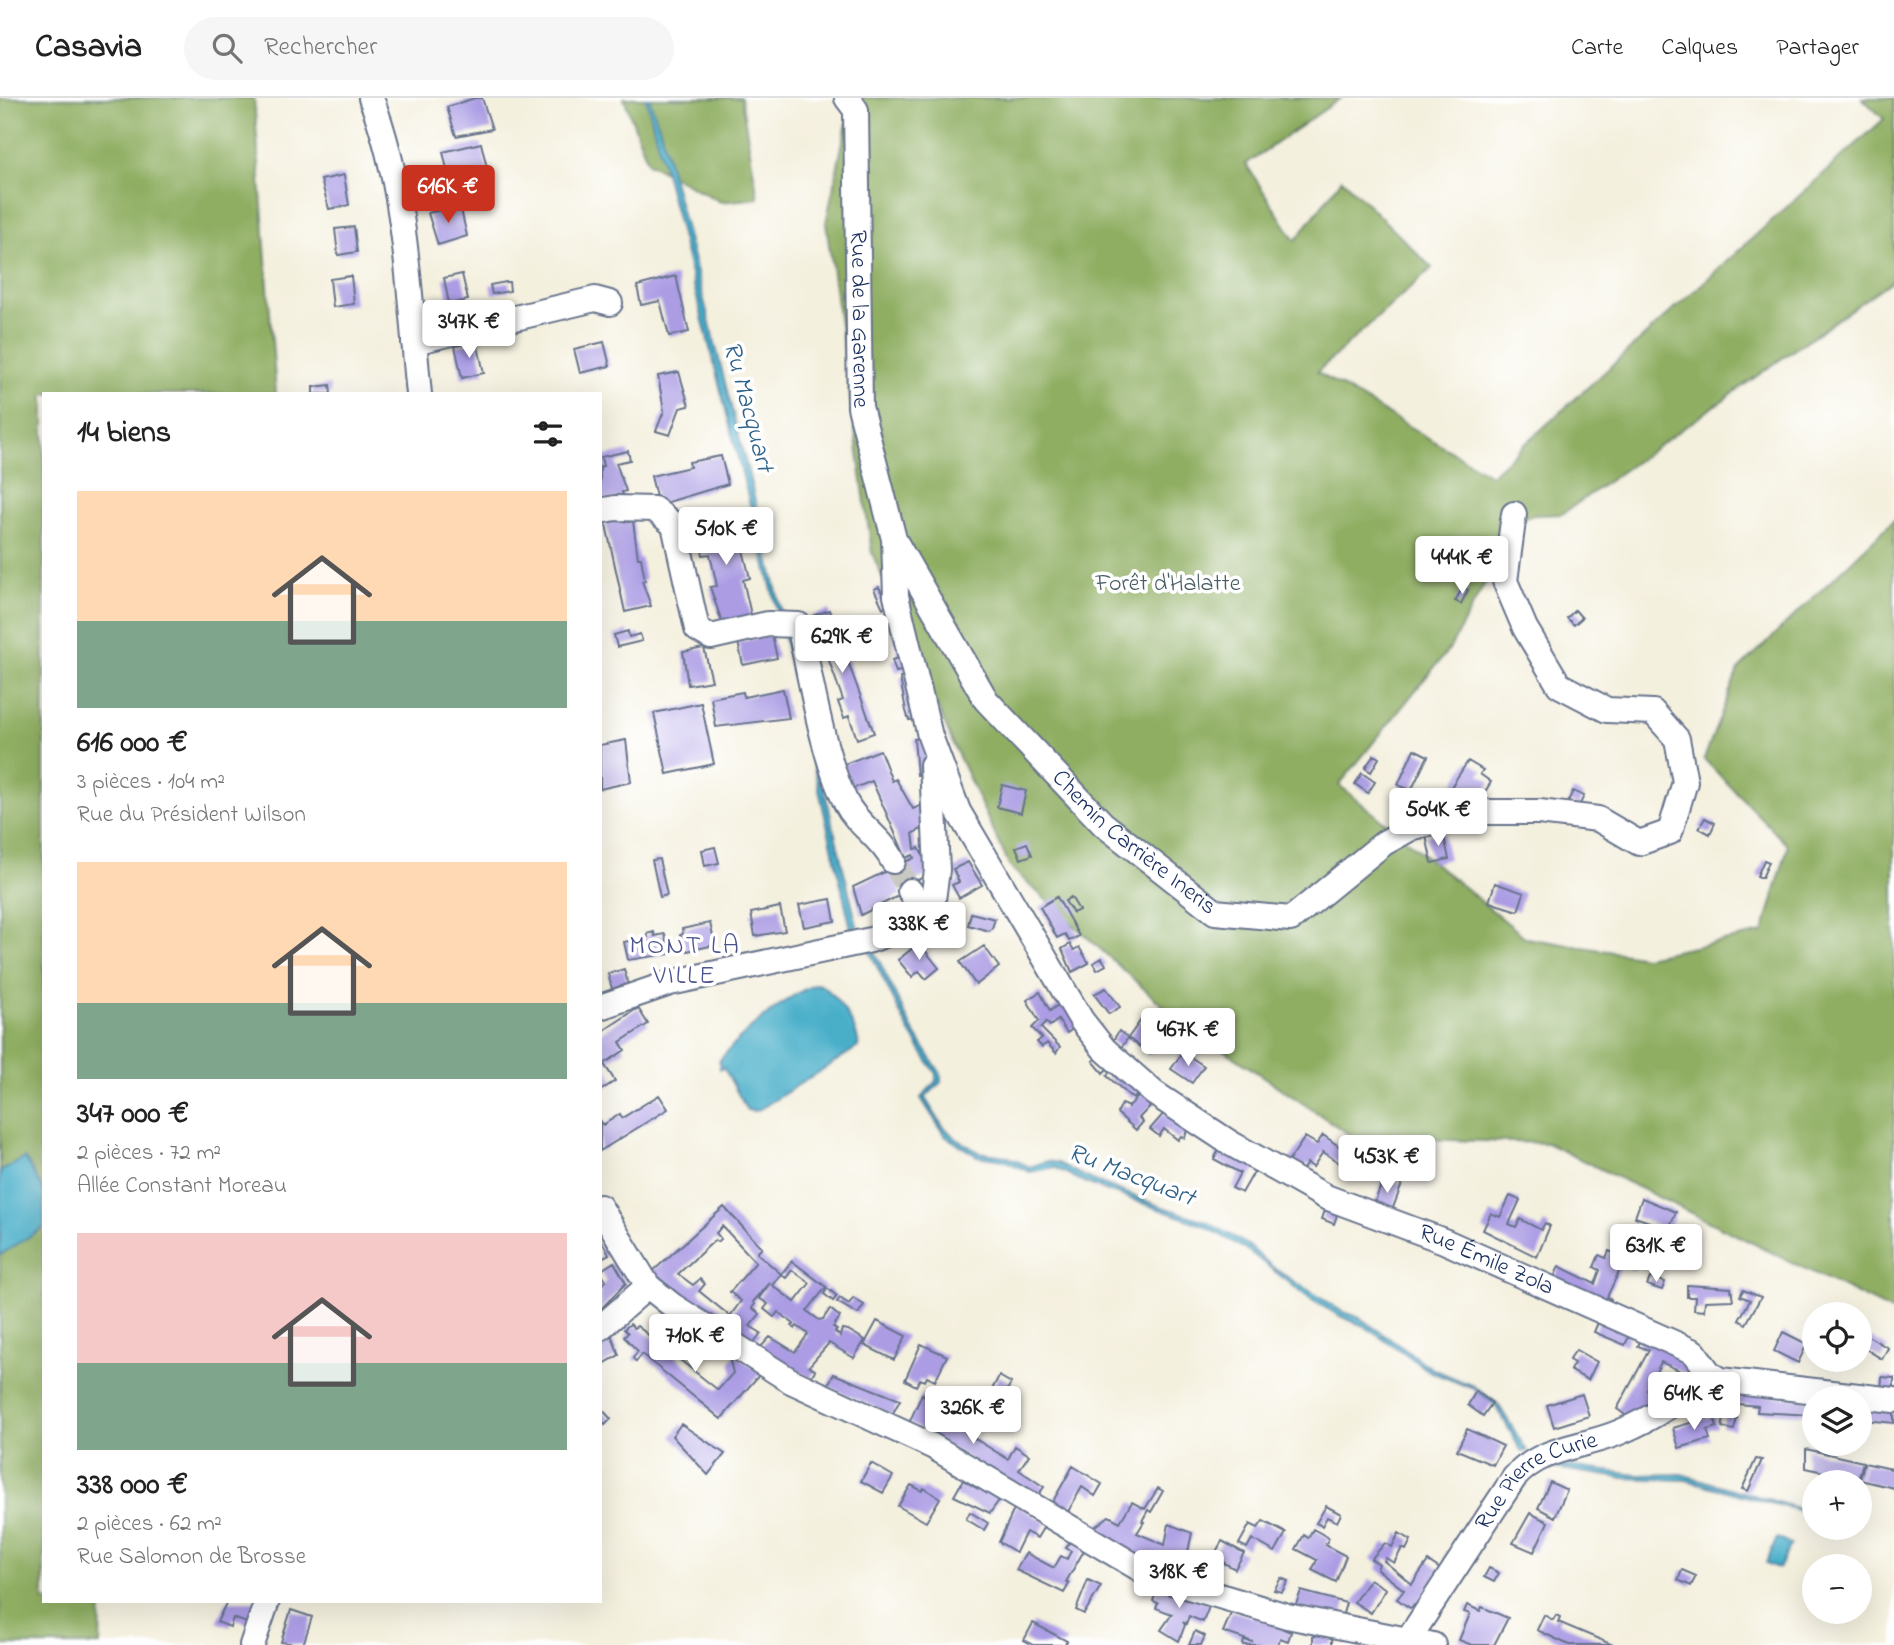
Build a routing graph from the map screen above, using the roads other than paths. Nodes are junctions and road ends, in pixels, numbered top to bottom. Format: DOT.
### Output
graph roads {
  1 [pos="371,98"];
  2 [pos="847,98"];
  3 [pos="610,303"];
  4 [pos="414,342"];
  5 [pos="419,392"];
  6 [pos="602,511"];
  7 [pos="1514,514"];
  8 [pos="894,539"];
  9 [pos="930,736"];
  10 [pos="892,861"];
  11 [pos="910,891"];
  12 [pos="925,914"];
  13 [pos="604,1009"];
  14 [pos="602,1210"];
  15 [pos="648,1286"];
  16 [pos="602,1326"];
  17 [pos="1710,1374"];
  18 [pos="1894,1400"];
  19 [pos="266,1603"];
  20 [pos="1399,1638"];
  21 [pos="252,1645"];
  22 [pos="1433,1645"];
  1 -- 4 [label="street"];
  2 -- 8 [label="street, Rue de la Garenne"];
  3 -- 4 [label="street"];
  4 -- 5 [label="street"];
  6 -- 10 [label="street"];
  7 -- 8 [label="street, Chemin Carrière Ineris"];
  8 -- 9 [label="street"];
  9 -- 12 [label="street"];
  9 -- 17 [label="street, Rue Émile Zola"];
  11 -- 12 [label="street"];
  12 -- 13 [label="street"];
  14 -- 15 [label="street"];
  15 -- 16 [label="street"];
  15 -- 20 [label="street"];
  17 -- 18 [label="street"];
  17 -- 20 [label="street, Rue Pierre Curie"];
  19 -- 21 [label="street"];
  20 -- 22 [label="street"];
}
